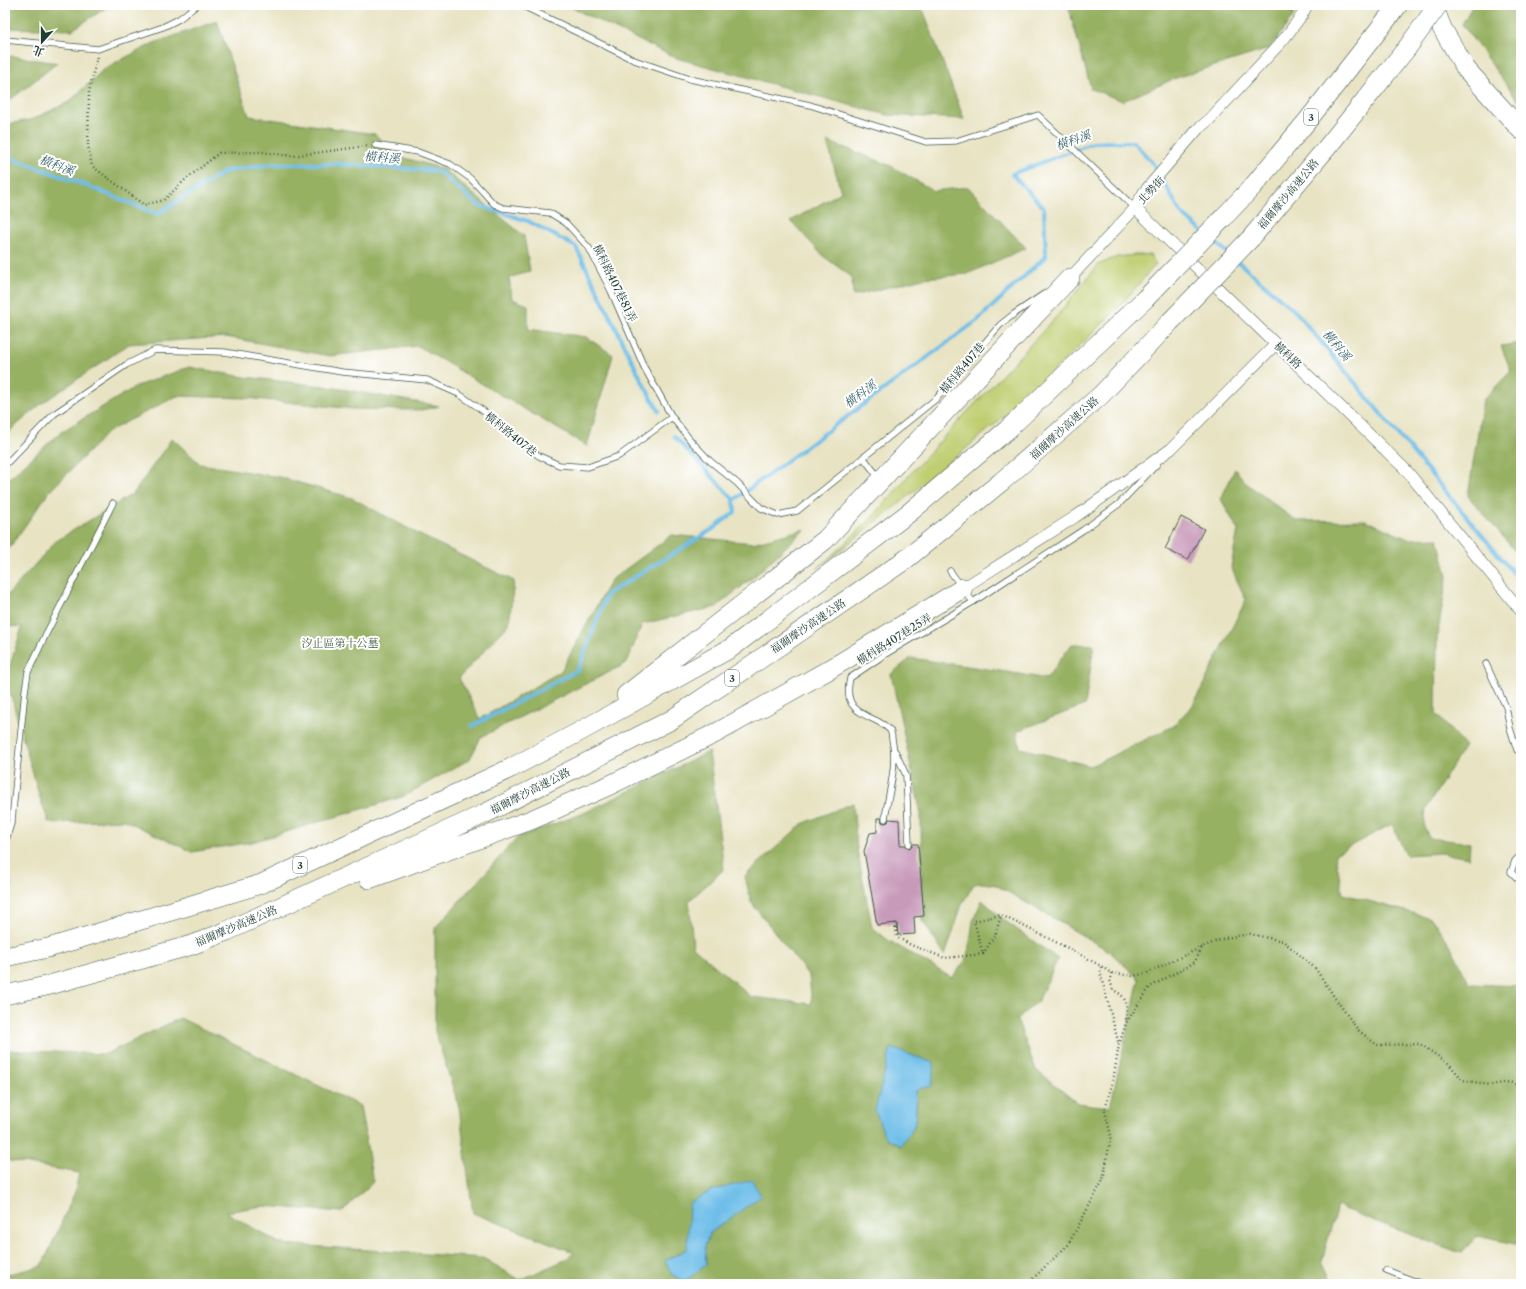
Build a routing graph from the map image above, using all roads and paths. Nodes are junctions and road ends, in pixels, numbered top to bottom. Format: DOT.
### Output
graph roads {
  1 [pos="197,5"];
  2 [pos="521,5"];
  3 [pos="1307,5"];
  4 [pos="1433,5"];
  5 [pos="1438,5"];
  6 [pos="1396,8"];
  7 [pos="5,40"];
  8 [pos="98,49"];
  9 [pos="1521,130"];
  10 [pos="375,145"];
  11 [pos="1135,208"];
  12 [pos="1070,278"];
  13 [pos="1276,344"];
  14 [pos="672,417"];
  15 [pos="1171,450"];
  16 [pos="863,457"];
  17 [pos="5,465"];
  18 [pos="876,474"];
  19 [pos="113,503"];
  20 [pos="778,515"];
  21 [pos="950,571"];
  22 [pos="968,595"];
  23 [pos="1521,611"];
  24 [pos="1486,664"];
  25 [pos="579,732"];
  26 [pos="1520,750"];
  27 [pos="895,751"];
  28 [pos="885,819"];
  29 [pos="5,838"];
  30 [pos="909,844"];
  31 [pos="1521,855"];
  32 [pos="1517,878"];
  33 [pos="1002,916"];
  34 [pos="895,923"];
  35 [pos="227,931"];
  36 [pos="1202,947"];
  37 [pos="983,954"];
  38 [pos="5,957"];
  39 [pos="1102,966"];
  40 [pos="1111,972"];
  41 [pos="5,995"];
  42 [pos="1126,1023"];
  43 [pos="1119,1045"];
  44 [pos="1521,1087"];
  45 [pos="1386,1270"];
  46 [pos="1026,1284"];
  47 [pos="1422,1284"];
  1 -- 8 [label="lane"];
  2 -- 11 [label="lane, 橫科路"];
  3 -- 11 [label="street, 北勢街"];
  4 -- 9 [label="highway"];
  5 -- 35 [label="highway, 福爾摩沙高速公路 / 3, bridge"];
  6 -- 25 [label="highway, 3, bridge"];
  7 -- 8 [label="lane"];
  8 -- 10 [label="path"];
  10 -- 14 [label="lane, 橫科路407巷81弄"];
  11 -- 12 [label="street, 橫科路407巷"];
  11 -- 13 [label="street, 橫科路"];
  12 -- 16 [label="lane, 橫科路407巷"];
  12 -- 25 [label="highway"];
  13 -- 15 [label="street"];
  13 -- 23 [label="street, 橫科路"];
  14 -- 17 [label="lane, 橫科路407巷"];
  14 -- 20 [label="lane, 橫科路407巷81弄"];
  15 -- 22 [label="street"];
  15 -- 22 [label="lane"];
  16 -- 18 [label="lane"];
  16 -- 20 [label="lane, 橫科路407巷"];
  19 -- 29 [label="lane"];
  21 -- 22 [label="lane"];
  22 -- 27 [label="lane, 橫科路407巷25弄"];
  22 -- 35 [label="highway"];
  24 -- 26 [label="lane"];
  25 -- 38 [label="highway, 3"];
  27 -- 28 [label="lane, 橫科路407巷25弄"];
  27 -- 30 [label="lane"];
  31 -- 32 [label="lane"];
  33 -- 37 [label="path"];
  33 -- 37 [label="path"];
  33 -- 39 [label="path"];
  34 -- 37 [label="path"];
  35 -- 41 [label="highway, 福爾摩沙高速公路 / 3"];
  36 -- 40 [label="path"];
  36 -- 42 [label="path"];
  36 -- 44 [label="path"];
  39 -- 40 [label="path"];
  39 -- 43 [label="path"];
  40 -- 42 [label="path"];
  42 -- 43 [label="path"];
  43 -- 46 [label="path"];
  45 -- 47 [label="lane"];
}
